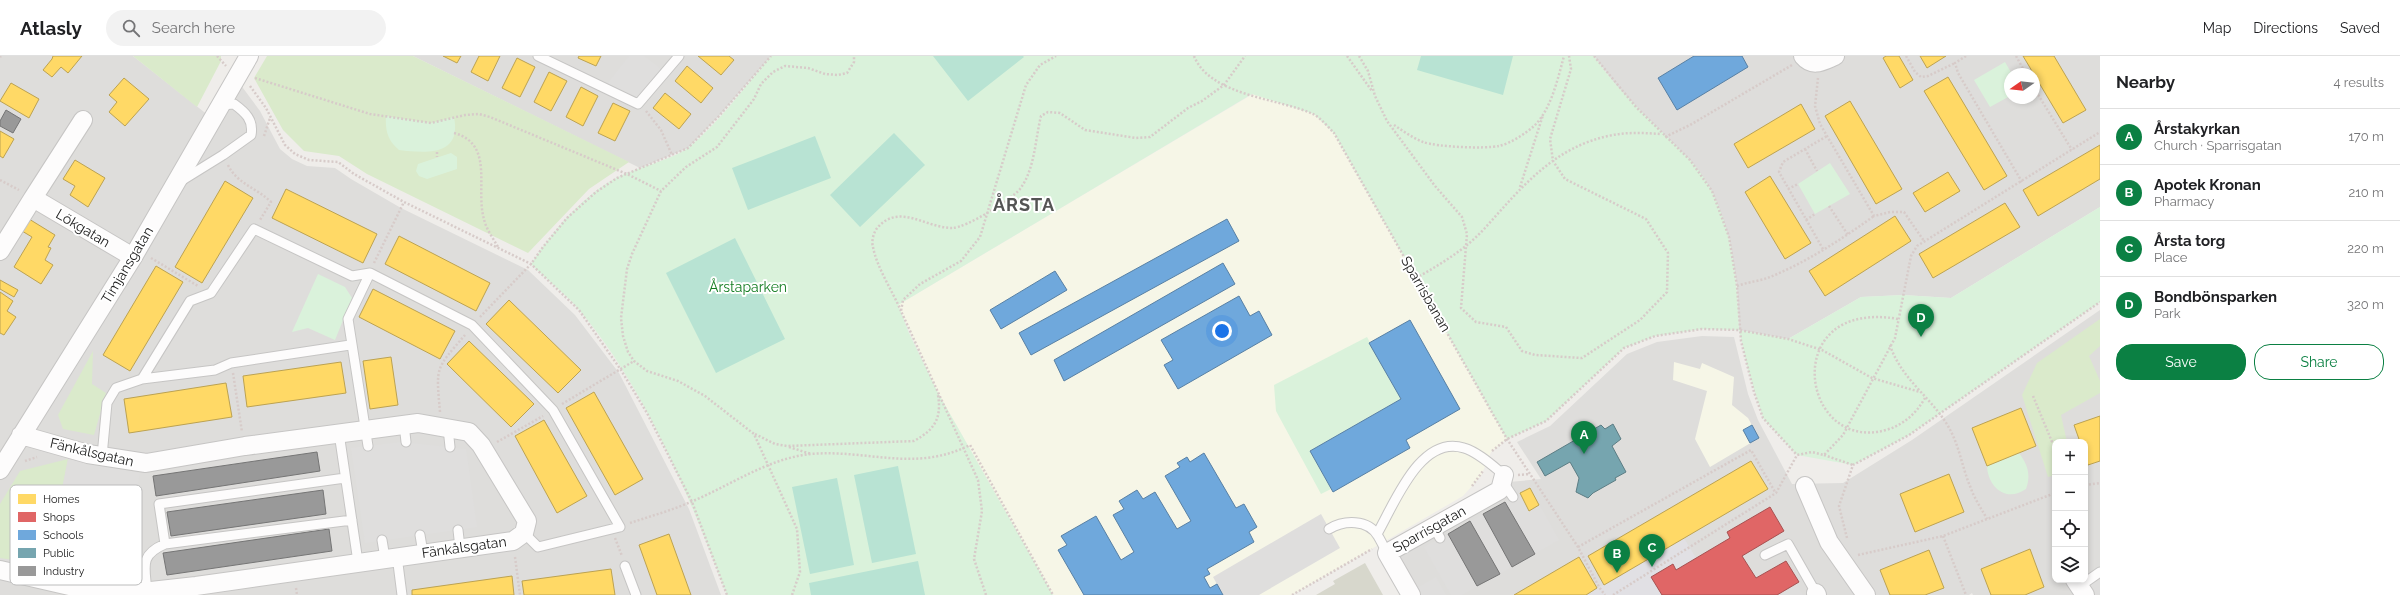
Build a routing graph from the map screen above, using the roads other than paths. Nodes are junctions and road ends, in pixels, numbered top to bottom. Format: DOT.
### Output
graph roads {
  1 [pos="248,56"];
  2 [pos="538,56"];
  3 [pos="679,56"];
  4 [pos="1835,56"];
  5 [pos="1808,59"];
  6 [pos="221,105"];
  7 [pos="82,120"];
  8 [pos="175,185"];
  9 [pos="33,198"];
  10 [pos="0,251"];
  11 [pos="135,253"];
  12 [pos="370,273"];
  13 [pos="350,346"];
  14 [pos="142,379"];
  15 [pos="404,424"];
  16 [pos="448,428"];
  17 [pos="339,433"];
  18 [pos="21,434"];
  19 [pos="366,438"];
  20 [pos="406,442"];
  21 [pos="450,447"];
  22 [pos="92,458"];
  23 [pos="0,470"];
  24 [pos="346,478"];
  25 [pos="1504,478"];
  26 [pos="1805,486"];
  27 [pos="1513,497"];
  28 [pos="352,520"];
  29 [pos="1329,529"];
  30 [pos="458,530"];
  31 [pos="1377,534"];
  32 [pos="420,535"];
  33 [pos="518,537"];
  34 [pos="382,540"];
  35 [pos="165,544"];
  36 [pos="460,548"];
  37 [pos="1384,548"];
  38 [pos="423,553"];
  39 [pos="1765,555"];
  40 [pos="391,557"];
  41 [pos="358,562"];
  42 [pos="626,566"];
  43 [pos="0,570"];
  44 [pos="10,571"];
  45 [pos="2100,572"];
  46 [pos="91,585"];
  47 [pos="2080,587"];
  48 [pos="101,588"];
  49 [pos="146,592"];
  50 [pos="1815,594"];
  51 [pos="402,595"];
  52 [pos="636,595"];
  53 [pos="1412,595"];
  54 [pos="1866,595"];
  1 -- 6 [label="street, Timjansgatan"];
  2 -- 3 [label="lane"];
  4 -- 5 [label="street"];
  6 -- 8 [label="street, Timjansgatan"];
  6 -- 8 [label="lane"];
  7 -- 9 [label="street"];
  8 -- 11 [label="street, Timjansgatan"];
  9 -- 10 [label="street"];
  9 -- 11 [label="street, Lökgatan"];
  11 -- 18 [label="street, Timjansgatan"];
  12 -- 13 [label="lane"];
  12 -- 14 [label="lane"];
  12 -- 33 [label="lane"];
  13 -- 14 [label="lane"];
  13 -- 19 [label="lane"];
  14 -- 22 [label="lane"];
  15 -- 16 [label="street, Fänkålsgatan"];
  15 -- 19 [label="street, Fänkålsgatan"];
  15 -- 20 [label="lane"];
  16 -- 21 [label="lane"];
  16 -- 33 [label="street, Fänkålsgatan"];
  17 -- 19 [label="street, Fänkålsgatan"];
  17 -- 22 [label="street, Fänkålsgatan"];
  17 -- 24 [label="lane"];
  18 -- 22 [label="street, Fänkålsgatan"];
  18 -- 23 [label="street, Timjansgatan"];
  24 -- 28 [label="lane"];
  24 -- 35 [label="lane"];
  25 -- 27 [label="lane"];
  25 -- 31 [label="lane"];
  25 -- 37 [label="street, Sparrisgatan"];
  26 -- 54 [label="street"];
  28 -- 35 [label="lane"];
  28 -- 41 [label="lane"];
  29 -- 31 [label="lane"];
  30 -- 36 [label="lane"];
  31 -- 37 [label="lane"];
  32 -- 38 [label="lane"];
  33 -- 36 [label="street, Fänkålsgatan"];
  34 -- 40 [label="lane"];
  35 -- 49 [label="lane"];
  36 -- 38 [label="street, Fänkålsgatan"];
  37 -- 53 [label="street, Sparrisgatan"];
  38 -- 40 [label="street, Fänkålsgatan"];
  39 -- 50 [label="lane"];
  40 -- 41 [label="street, Fänkålsgatan"];
  40 -- 51 [label="lane"];
  41 -- 49 [label="street, Fänkålsgatan"];
  42 -- 52 [label="lane"];
  43 -- 44 [label="street, Fänkålsgatan"];
  45 -- 47 [label="lane"];
  46 -- 48 [label="street, Fänkålsgatan"];
  48 -- 49 [label="street, Fänkålsgatan"];
}
